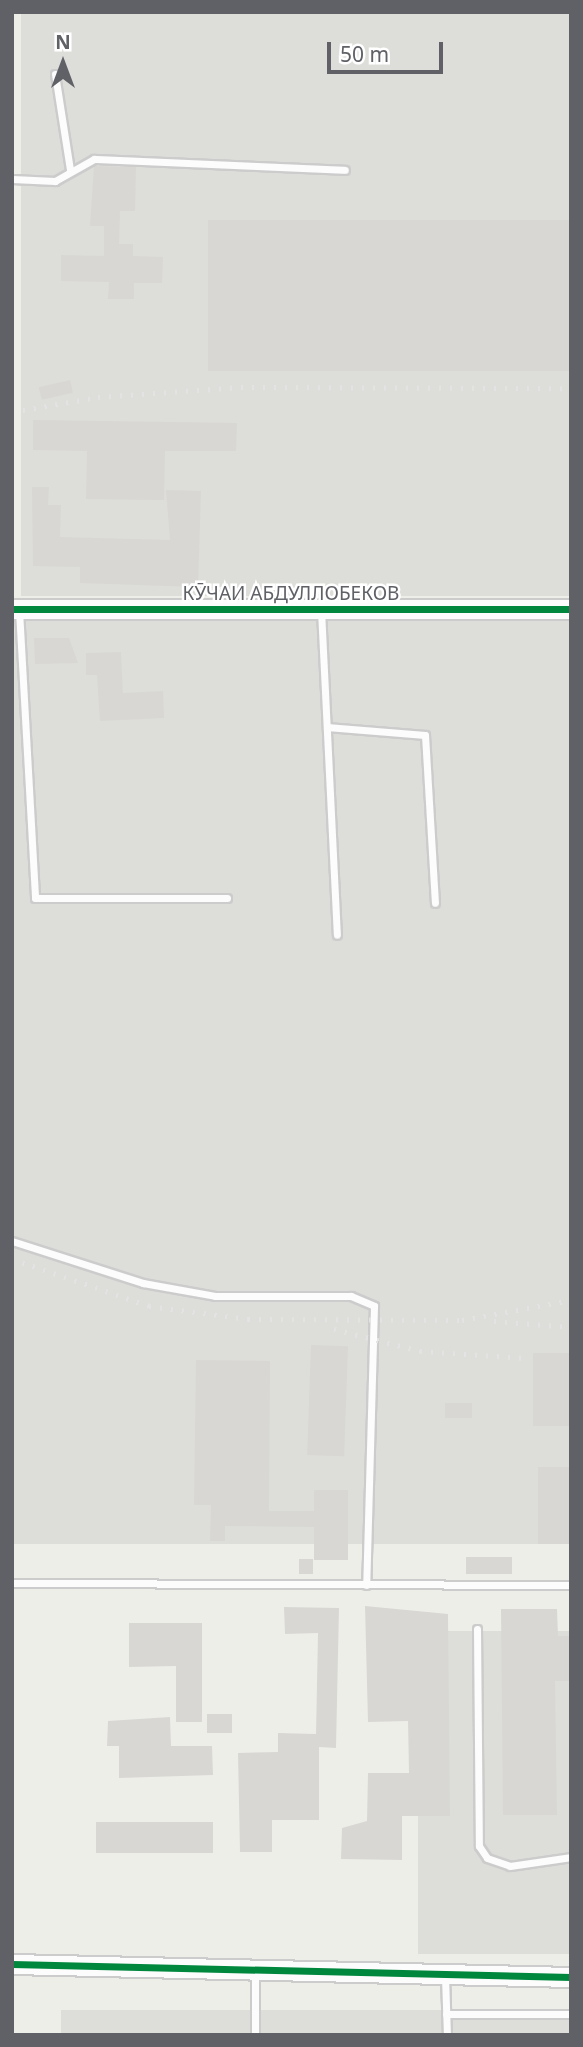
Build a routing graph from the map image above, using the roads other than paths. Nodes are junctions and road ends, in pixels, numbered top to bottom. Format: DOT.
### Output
graph roads {
  1 [pos="55,74"];
  2 [pos="70,170"];
  3 [pos="345,170"];
  4 [pos="12,179"];
  5 [pos="321,609"];
  6 [pos="571,609"];
  7 [pos="15,610"];
  8 [pos="327,727"];
  9 [pos="227,898"];
  10 [pos="435,903"];
  11 [pos="337,935"];
  12 [pos="12,1241"];
  13 [pos="12,1583"];
  14 [pos="366,1584"];
  15 [pos="571,1586"];
  16 [pos="477,1629"];
  17 [pos="571,1857"];
  18 [pos="12,1964"];
  19 [pos="255,1969"];
  20 [pos="444,1974"];
  21 [pos="571,1978"];
  22 [pos="446,2014"];
  23 [pos="571,2014"];
  24 [pos="255,2035"];
  25 [pos="446,2035"];
  1 -- 2 [label="lane"];
  2 -- 3 [label="lane"];
  2 -- 4 [label="lane"];
  5 -- 6 [label="street, КӮЧАИ АБДУЛЛОБЕКОВ"];
  5 -- 7 [label="street, КӮЧАИ АБДУЛЛОБЕКОВ"];
  5 -- 8 [label="lane"];
  7 -- 9 [label="lane"];
  8 -- 10 [label="lane"];
  8 -- 11 [label="lane"];
  12 -- 14 [label="lane"];
  13 -- 14 [label="lane"];
  14 -- 15 [label="lane"];
  16 -- 17 [label="lane"];
  18 -- 19 [label="street"];
  19 -- 20 [label="street"];
  19 -- 24 [label="lane"];
  20 -- 21 [label="street"];
  20 -- 22 [label="lane"];
  22 -- 23 [label="lane"];
  22 -- 25 [label="lane"];
}
